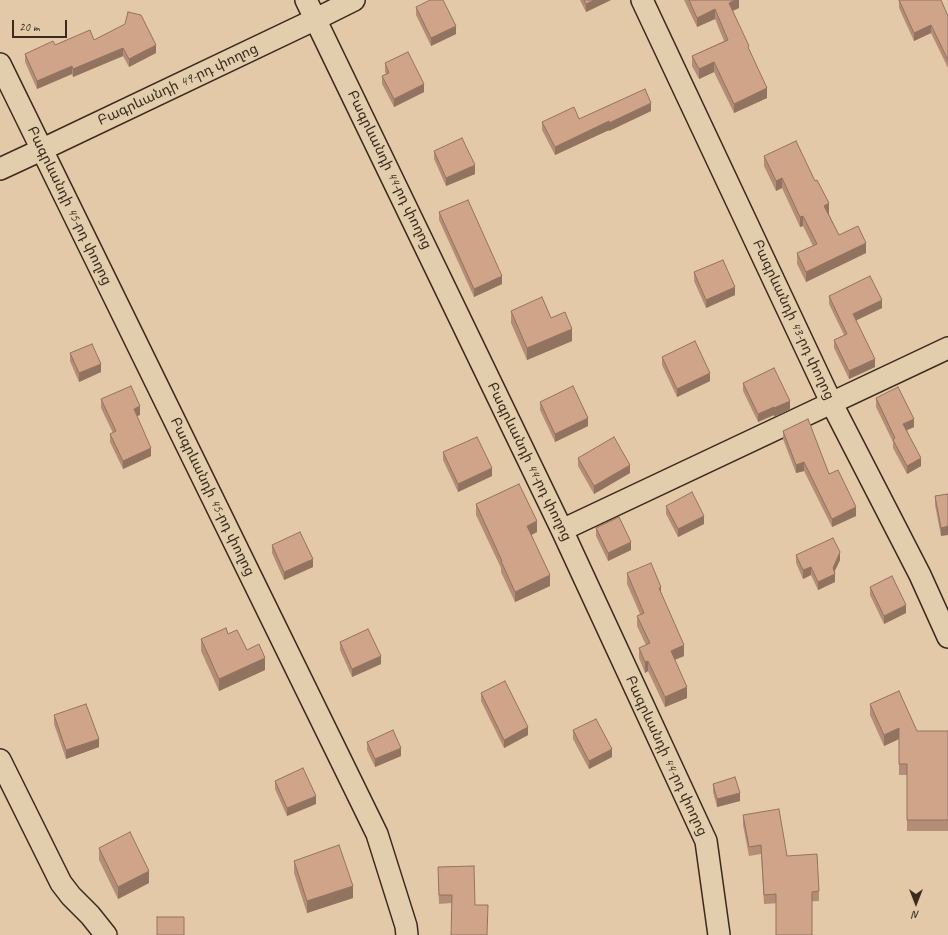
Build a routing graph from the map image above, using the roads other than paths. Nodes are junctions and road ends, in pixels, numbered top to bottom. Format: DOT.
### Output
graph roads {
  1 [pos="306,0"];
  2 [pos="354,0"];
  3 [pos="642,0"];
  4 [pos="316,20"];
  5 [pos="0,64"];
  6 [pos="42,150"];
  7 [pos="0,169"];
  8 [pos="948,348"];
  9 [pos="831,402"];
  10 [pos="562,530"];
  11 [pos="948,637"];
  12 [pos="0,760"];
  13 [pos="106,935"];
  14 [pos="407,935"];
  15 [pos="719,935"];
  1 -- 4 [label="street, Բագրևանդի 44-րդ փողոց"];
  2 -- 4 [label="street, Բագրևանդի 49-րդ փողոց"];
  3 -- 9 [label="street, Բագրևանդի 43-րդ փողոց"];
  4 -- 6 [label="street, Բագրևանդի 49-րդ փողոց"];
  4 -- 10 [label="street, Բագրևանդի 44-րդ փողոց"];
  5 -- 6 [label="street, Բագրևանդի 45-րդ փողոց"];
  6 -- 7 [label="street, Բագրևանդի 49-րդ փողոց"];
  6 -- 14 [label="street, Բագրևանդի 45-րդ փողոց"];
  8 -- 9 [label="street"];
  9 -- 10 [label="street"];
  9 -- 11 [label="street, Բագրևանդի 43-րդ փողոց"];
  10 -- 15 [label="street, Բագրևանդի 44-րդ փողոց"];
  12 -- 13 [label="street"];
}
